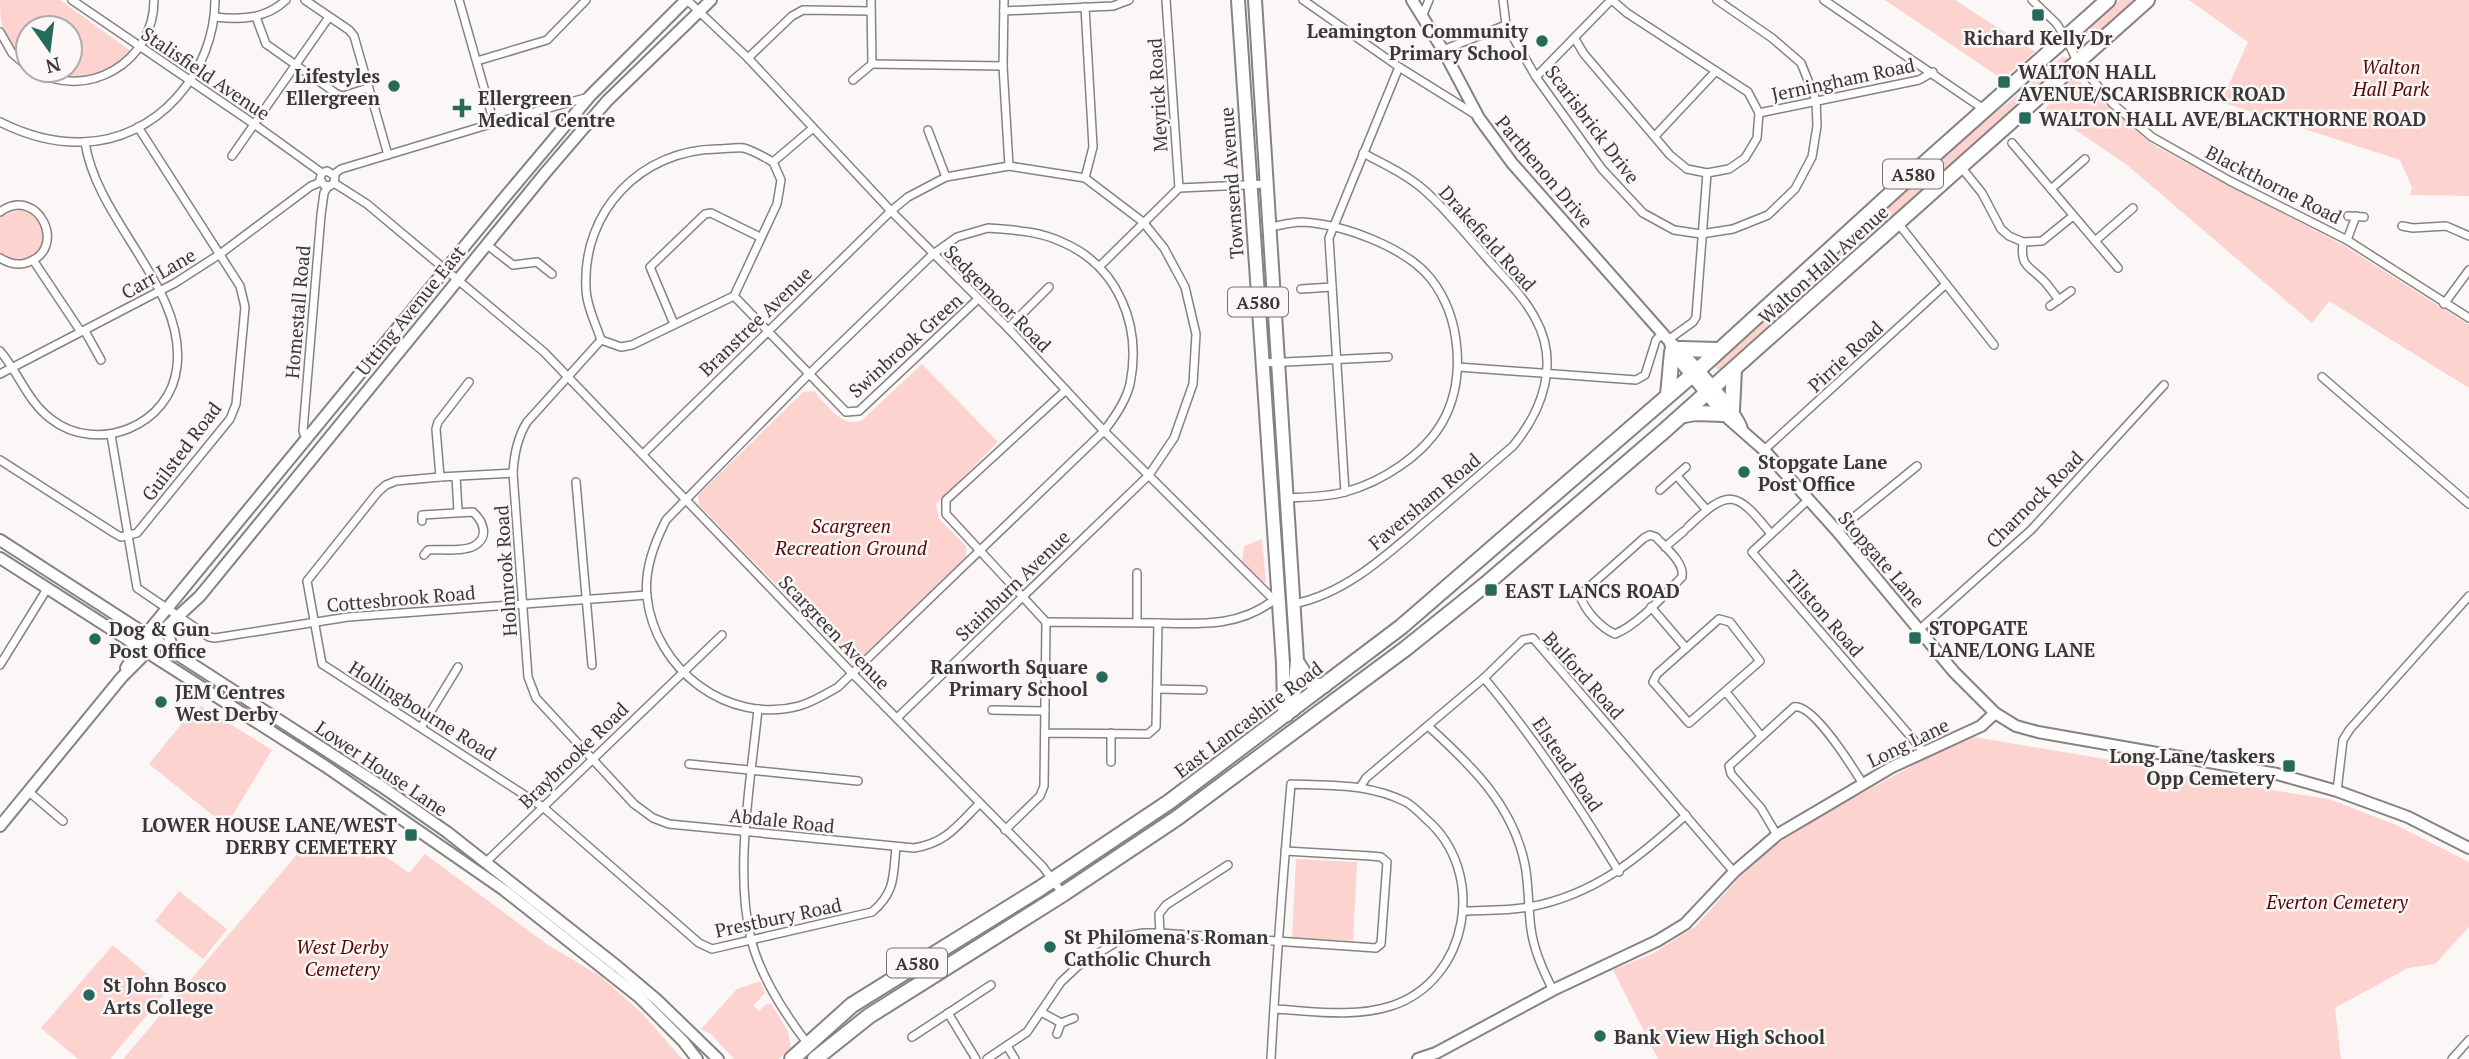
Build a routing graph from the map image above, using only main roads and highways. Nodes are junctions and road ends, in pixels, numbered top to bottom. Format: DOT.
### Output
graph roads {
  1 [pos="1238,0"];
  2 [pos="1255,0"];
  3 [pos="2108,0"];
  4 [pos="2147,0"];
  5 [pos="1718,350"];
  6 [pos="1734,369"];
  7 [pos="1695,373"];
  8 [pos="1709,391"];
  9 [pos="1668,395"];
  10 [pos="1683,415"];
  11 [pos="1297,660"];
  12 [pos="1325,686"];
  13 [pos="1291,715"];
  14 [pos="1311,719"];
  15 [pos="1289,736"];
  16 [pos="843,1036"];
  17 [pos="792,1059"];
  18 [pos="806,1059"];
  19 [pos="815,1059"];
  1 -- 13 [label="main road, Townsend Avenue / A580"];
  2 -- 11 [label="main road, Townsend Avenue / A580"];
  3 -- 5 [label="highway, Walton Hall Avenue / A580"];
  4 -- 6 [label="highway, Walton Hall Avenue / A580"];
  5 -- 7 [label="highway, Walton Hall Avenue / A580"];
  5 -- 9 [label="highway"];
  6 -- 8 [label="highway, Walton Hall Avenue / A580"];
  6 -- 10 [label="highway"];
  7 -- 9 [label="highway, East Lancashire Road / A580"];
  8 -- 10 [label="highway, East Lancashire Road / A580"];
  9 -- 12 [label="highway, East Lancashire Road / A580"];
  10 -- 14 [label="highway, East Lancashire Road / A580"];
  11 -- 12 [label="main road"];
  11 -- 13 [label="main road, Townsend Avenue / A580"];
  12 -- 13 [label="highway, East Lancashire Road / A580"];
  13 -- 14 [label="highway"];
  13 -- 15 [label="highway, A580"];
  13 -- 17 [label="highway, East Lancashire Road / A580"];
  14 -- 15 [label="highway, East Lancashire Road / A580"];
  15 -- 16 [label="highway, East Lancashire Road / A580"];
  16 -- 18 [label="highway"];
  16 -- 19 [label="highway, East Lancashire Road / A580"];
}
